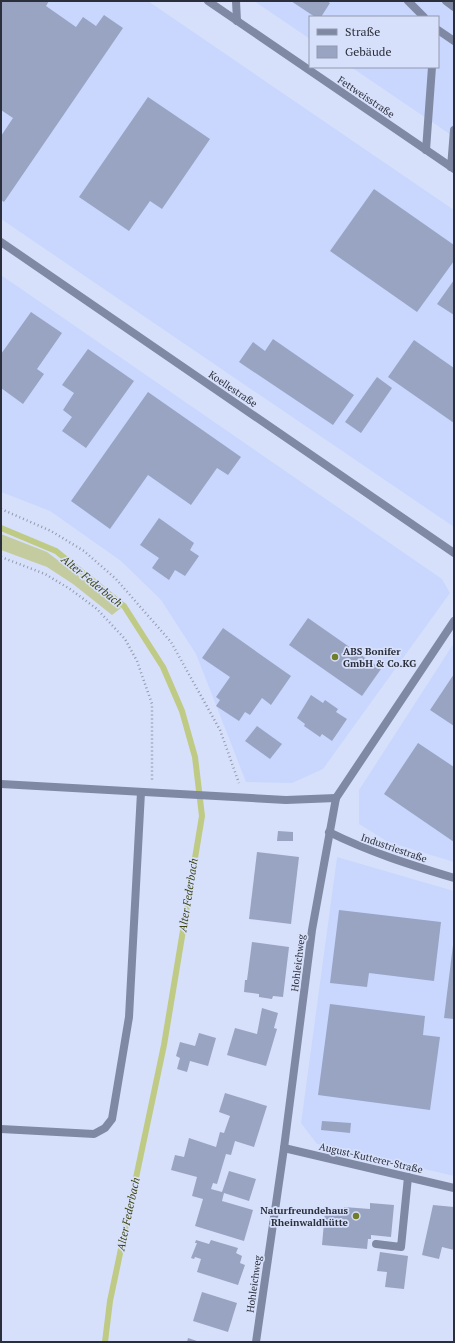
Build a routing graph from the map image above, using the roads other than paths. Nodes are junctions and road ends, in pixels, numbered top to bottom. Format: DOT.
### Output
graph roads {
  1 [pos="208,1"];
  2 [pos="236,1"];
  3 [pos="408,1"];
  4 [pos="446,1"];
  5 [pos="454,6"];
  6 [pos="423,16"];
  7 [pos="237,21"];
  8 [pos="439,31"];
  9 [pos="454,41"];
  10 [pos="432,68"];
  11 [pos="454,130"];
  12 [pos="426,150"];
  13 [pos="453,168"];
  14 [pos="1,242"];
  15 [pos="454,553"];
  16 [pos="454,621"];
  17 [pos="1,784"];
  18 [pos="141,792"];
  19 [pos="336,798"];
  20 [pos="329,832"];
  21 [pos="454,878"];
  22 [pos="1,1129"];
  23 [pos="284,1148"];
  24 [pos="408,1177"];
  25 [pos="454,1188"];
  26 [pos="376,1244"];
  27 [pos="256,1342"];
  1 -- 7 [label="street, Fettweisstraße"];
  2 -- 7 [label="street"];
  3 -- 6 [label="street"];
  4 -- 5 [label="street"];
  7 -- 12 [label="street, Fettweisstraße"];
  8 -- 9 [label="street"];
  10 -- 12 [label="street"];
  11 -- 13 [label="street"];
  12 -- 13 [label="street, Fettweisstraße"];
  14 -- 15 [label="street, Koellestraße"];
  16 -- 19 [label="street, Hohleichweg"];
  17 -- 18 [label="street"];
  18 -- 19 [label="street"];
  18 -- 22 [label="street"];
  19 -- 20 [label="street, Hohleichweg"];
  20 -- 21 [label="street, Industriestraße"];
  20 -- 23 [label="street, Hohleichweg"];
  23 -- 24 [label="street, August-Kutterer-Straße"];
  23 -- 27 [label="street, Hohleichweg"];
  24 -- 25 [label="street, August-Kutterer-Straße"];
  24 -- 26 [label="street"];
}
